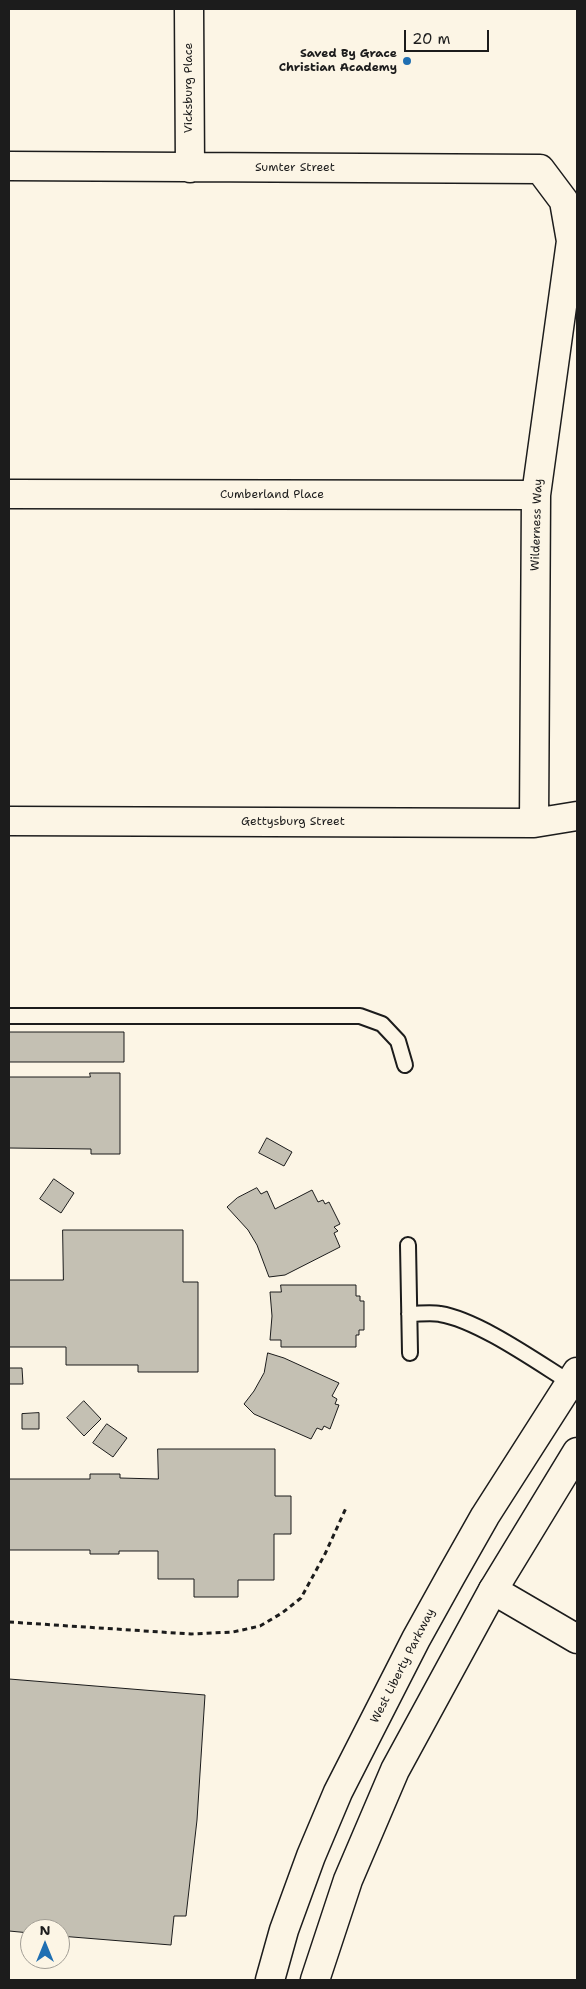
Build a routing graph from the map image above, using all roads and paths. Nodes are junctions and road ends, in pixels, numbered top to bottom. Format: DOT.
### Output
graph roads {
  1 [pos="189,9"];
  2 [pos="9,166"];
  3 [pos="190,168"];
  4 [pos="564,201"];
  5 [pos="9,494"];
  6 [pos="536,495"];
  7 [pos="577,816"];
  8 [pos="9,821"];
  9 [pos="534,822"];
  10 [pos="9,1016"];
  11 [pos="405,1065"];
  12 [pos="408,1244"];
  13 [pos="409,1314"];
  14 [pos="410,1353"];
  15 [pos="574,1377"];
  16 [pos="577,1452"];
  17 [pos="346,1508"];
  18 [pos="493,1590"];
  19 [pos="9,1622"];
  20 [pos="577,1639"];
  21 [pos="270,1980"];
  22 [pos="315,1980"];
  1 -- 3 [label="street, Vicksburg Place"];
  2 -- 3 [label="street, Sumter Street"];
  3 -- 4 [label="street, Sumter Street"];
  4 -- 6 [label="street, Wilderness Way"];
  5 -- 6 [label="street, Cumberland Place"];
  6 -- 9 [label="street, Wilderness Way"];
  7 -- 9 [label="street, Gettysburg Street"];
  8 -- 9 [label="street, Gettysburg Street"];
  10 -- 11 [label="lane"];
  12 -- 13 [label="lane"];
  13 -- 14 [label="lane"];
  13 -- 15 [label="lane"];
  15 -- 21 [label="street, West Liberty Parkway"];
  16 -- 18 [label="street"];
  17 -- 19 [label="path"];
  18 -- 20 [label="street"];
  18 -- 22 [label="street"];
}
